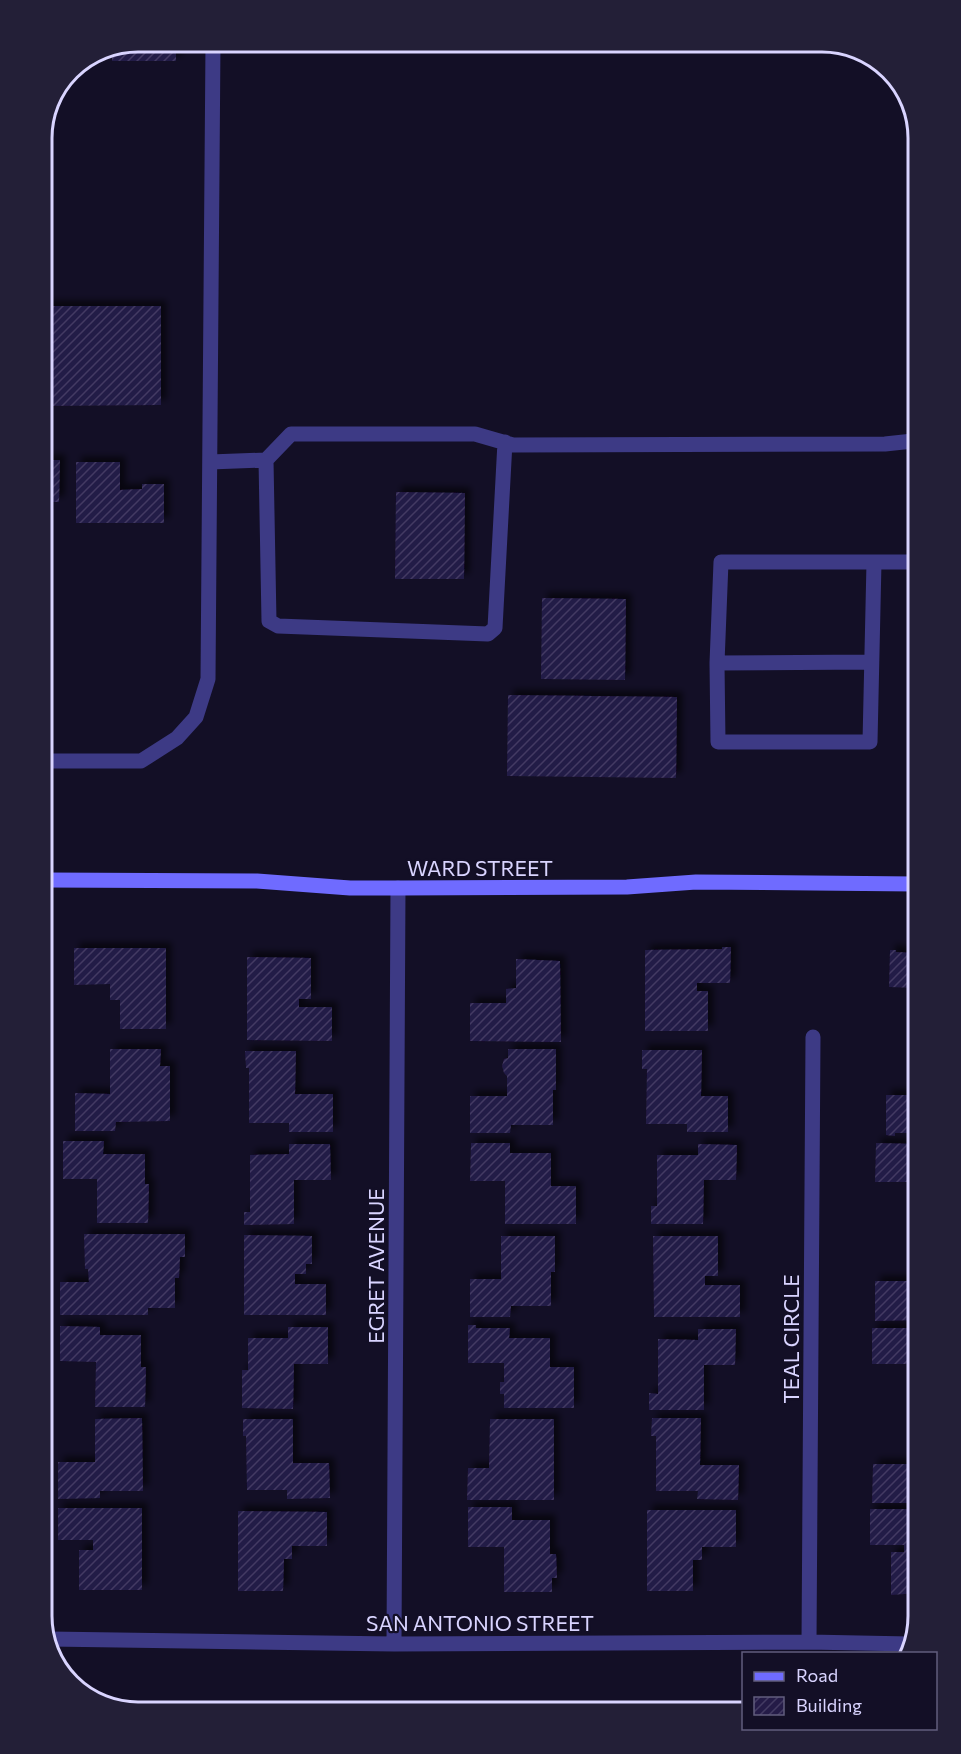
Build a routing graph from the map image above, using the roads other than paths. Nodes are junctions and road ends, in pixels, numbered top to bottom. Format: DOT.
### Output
graph roads {
  1 [pos="213,52"];
  2 [pos="505,442"];
  3 [pos="908,442"];
  4 [pos="266,460"];
  5 [pos="210,462"];
  6 [pos="874,562"];
  7 [pos="908,562"];
  8 [pos="872,662"];
  9 [pos="717,663"];
  10 [pos="53,761"];
  11 [pos="52,880"];
  12 [pos="908,884"];
  13 [pos="398,888"];
  14 [pos="813,1037"];
  15 [pos="56,1639"];
  16 [pos="809,1642"];
  17 [pos="394,1644"];
  18 [pos="904,1644"];
  1 -- 5 [label="street"];
  2 -- 3 [label="street"];
  2 -- 4 [label="street"];
  2 -- 4 [label="street"];
  4 -- 5 [label="street"];
  5 -- 10 [label="street"];
  6 -- 7 [label="street"];
  6 -- 8 [label="street"];
  6 -- 9 [label="street"];
  8 -- 9 [label="street"];
  8 -- 9 [label="street"];
  11 -- 13 [label="street, WARD STREET"];
  12 -- 13 [label="street, WARD STREET"];
  13 -- 17 [label="street, EGRET AVENUE"];
  14 -- 16 [label="street, TEAL CIRCLE"];
  15 -- 17 [label="street, SAN ANTONIO STREET"];
  16 -- 17 [label="street, SAN ANTONIO STREET"];
  16 -- 18 [label="street, SAN ANTONIO STREET"];
}
